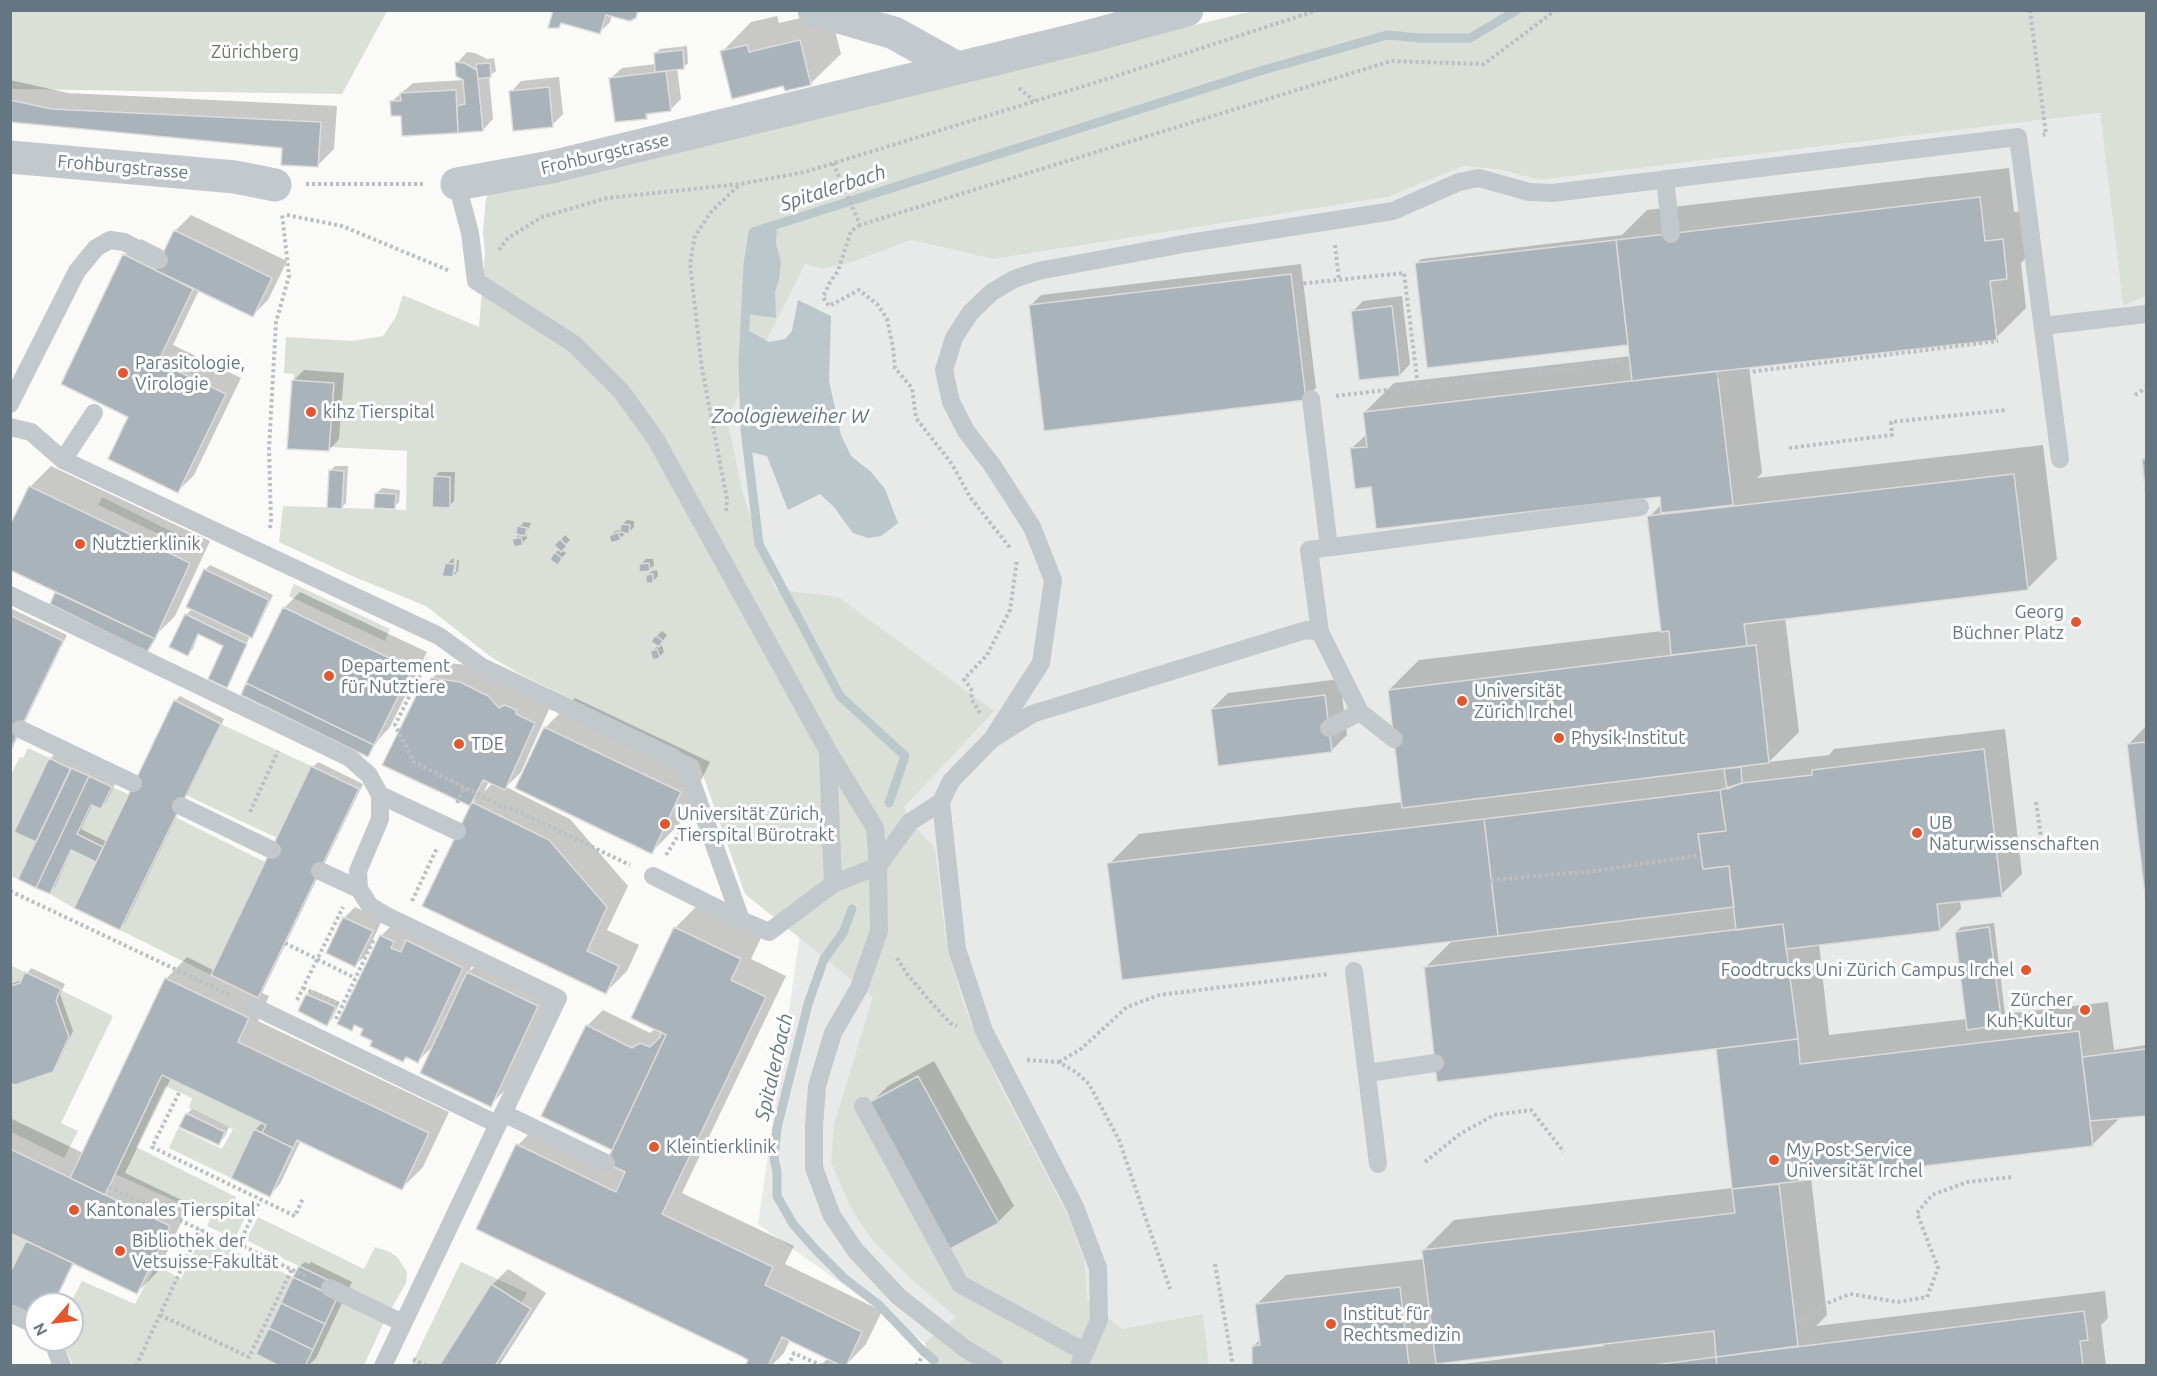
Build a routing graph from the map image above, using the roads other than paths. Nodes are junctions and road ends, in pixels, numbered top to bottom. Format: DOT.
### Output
graph roads {
  1 [pos="814,10"];
  2 [pos="1186,10"];
  3 [pos="957,68"];
  4 [pos="10,157"];
  5 [pos="1665,179"];
  6 [pos="457,184"];
  7 [pos="279,199"];
  8 [pos="1671,234"];
  9 [pos="159,260"];
  10 [pos="2146,314"];
  11 [pos="2043,326"];
  12 [pos="1311,399"];
  13 [pos="10,404"];
  14 [pos="94,413"];
  15 [pos="10,427"];
  16 [pos="63,459"];
  17 [pos="2060,459"];
  18 [pos="1640,507"];
  19 [pos="1329,547"];
  20 [pos="10,595"];
  21 [pos="1320,632"];
  22 [pos="1360,712"];
  23 [pos="1329,728"];
  24 [pos="20,729"];
  25 [pos="995,735"];
  26 [pos="1394,739"];
  27 [pos="828,751"];
  28 [pos="133,783"];
  29 [pos="380,795"];
  30 [pos="941,802"];
  31 [pos="181,806"];
  32 [pos="452,829"];
  33 [pos="272,850"];
  34 [pos="878,866"];
  35 [pos="320,871"];
  36 [pos="652,876"];
  37 [pos="833,884"];
  38 [pos="359,889"];
  39 [pos="741,920"];
  40 [pos="1354,971"];
  41 [pos="255,1007"];
  42 [pos="1435,1063"];
  43 [pos="1368,1073"];
  44 [pos="863,1106"];
  45 [pos="500,1119"];
  46 [pos="606,1162"];
  47 [pos="1378,1164"];
  48 [pos="330,1288"];
  49 [pos="10,1313"];
  50 [pos="24,1319"];
  51 [pos="403,1323"];
  52 [pos="1082,1359"];
  53 [pos="383,1365"];
  54 [pos="994,1365"];
  1 -- 3 [label="street"];
  2 -- 3 [label="street, Frohburgstrasse"];
  3 -- 6 [label="street, Frohburgstrasse"];
  4 -- 7 [label="street, Frohburgstrasse"];
  5 -- 8 [label="lane"];
  5 -- 11 [label="lane"];
  5 -- 25 [label="lane"];
  6 -- 27 [label="lane"];
  9 -- 13 [label="lane"];
  10 -- 11 [label="lane"];
  11 -- 17 [label="lane"];
  12 -- 19 [label="lane"];
  14 -- 16 [label="lane"];
  15 -- 16 [label="lane"];
  16 -- 39 [label="lane"];
  18 -- 19 [label="lane"];
  19 -- 21 [label="lane"];
  20 -- 29 [label="lane"];
  21 -- 22 [label="lane"];
  21 -- 25 [label="lane"];
  22 -- 23 [label="lane"];
  22 -- 26 [label="lane"];
  24 -- 28 [label="lane"];
  25 -- 30 [label="lane"];
  27 -- 34 [label="lane"];
  27 -- 37 [label="lane"];
  29 -- 32 [label="lane"];
  29 -- 38 [label="lane"];
  30 -- 34 [label="lane"];
  30 -- 52 [label="lane"];
  31 -- 33 [label="lane"];
  34 -- 37 [label="lane"];
  34 -- 54 [label="lane"];
  35 -- 38 [label="lane"];
  36 -- 39 [label="lane"];
  37 -- 39 [label="lane"];
  38 -- 45 [label="lane"];
  40 -- 43 [label="lane"];
  41 -- 45 [label="lane"];
  42 -- 43 [label="lane"];
  43 -- 47 [label="lane"];
  44 -- 52 [label="lane"];
  45 -- 46 [label="lane"];
  45 -- 51 [label="lane"];
  48 -- 51 [label="lane"];
  49 -- 50 [label="lane"];
  51 -- 53 [label="lane"];
}
